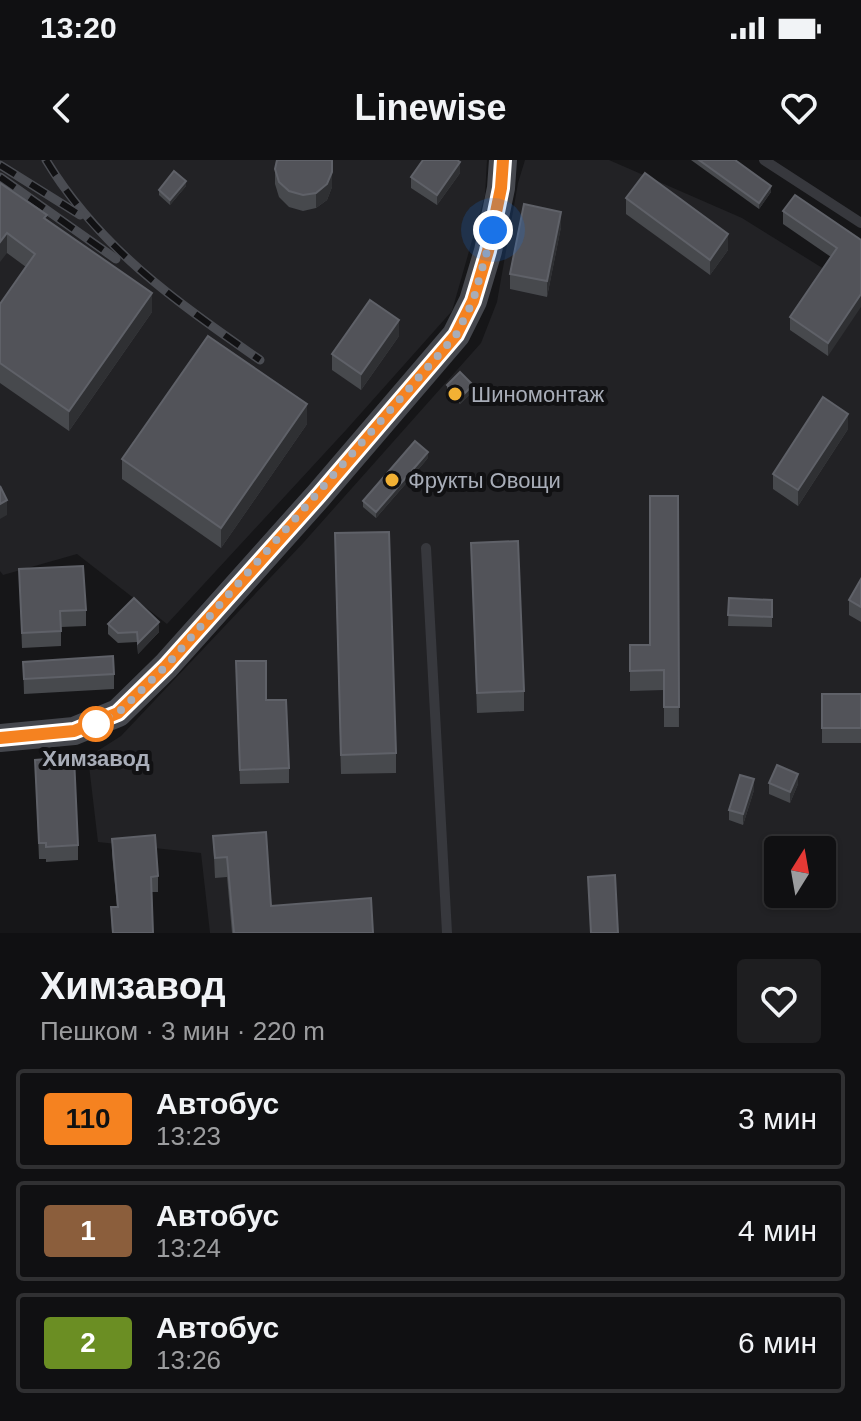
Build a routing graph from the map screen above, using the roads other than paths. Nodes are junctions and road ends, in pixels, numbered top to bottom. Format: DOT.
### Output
graph roads {
  1 [pos="503,160"];
  2 [pos="764,160"];
  3 [pos="861,223"];
  4 [pos="426,548"];
  5 [pos="0,738"];
  6 [pos="447,933"];
  1 -- 5 [label="main road"];
  2 -- 3 [label="lane"];
  4 -- 6 [label="lane"];
}
